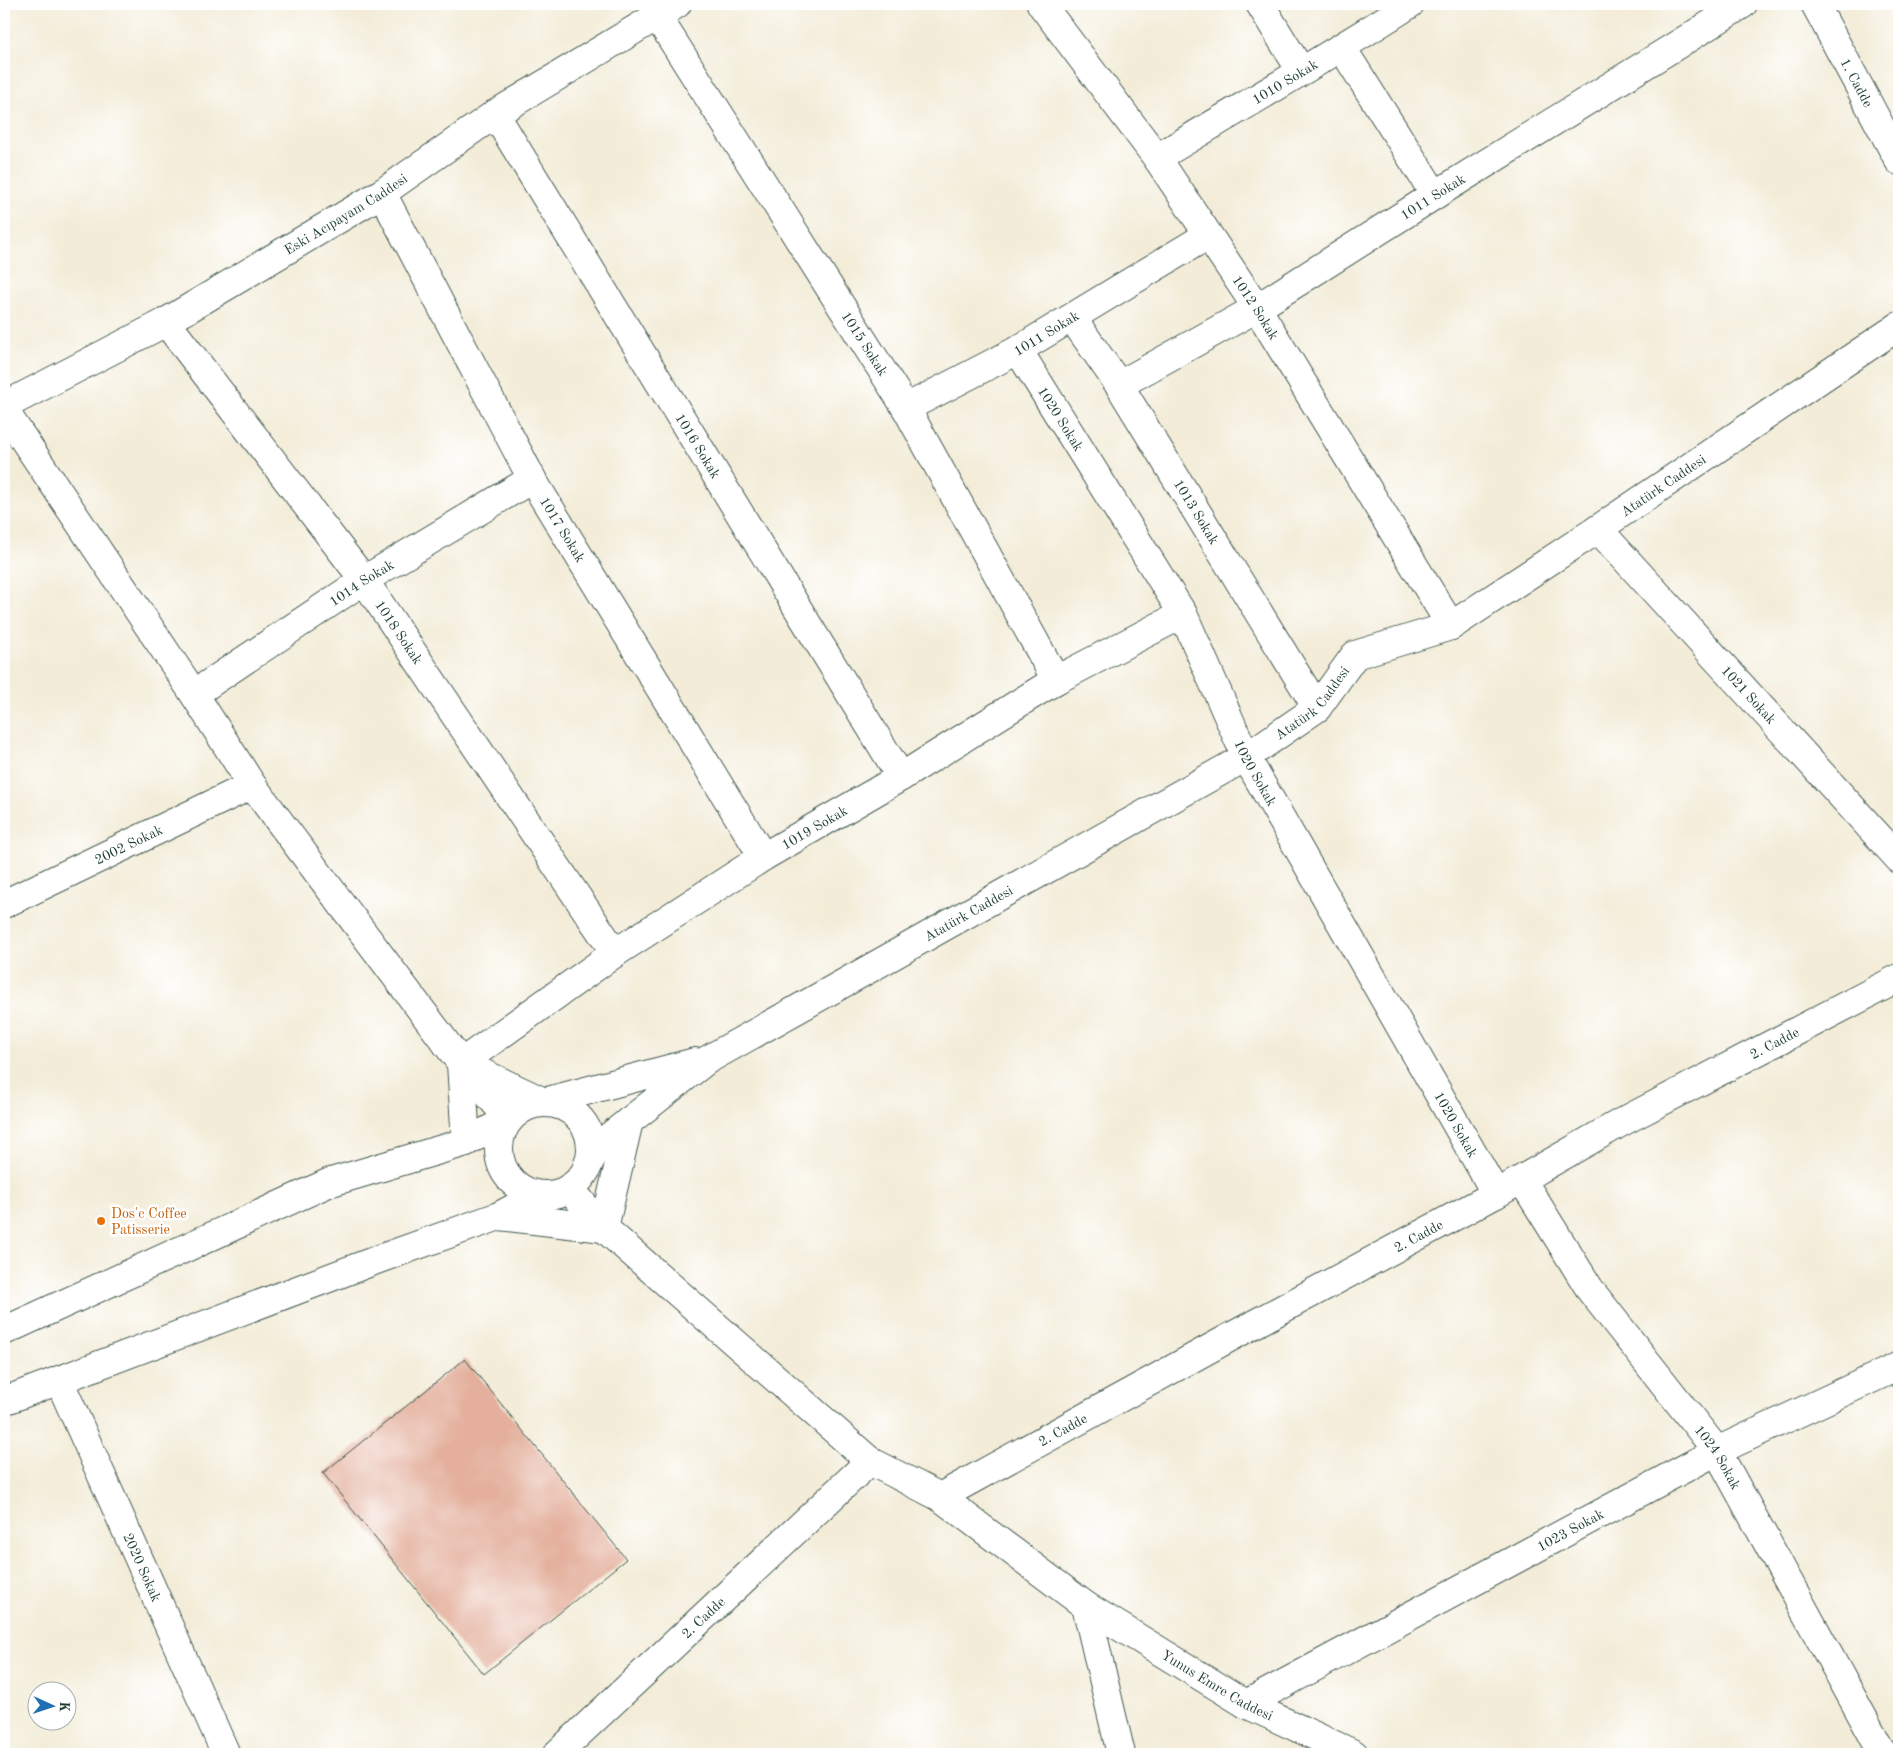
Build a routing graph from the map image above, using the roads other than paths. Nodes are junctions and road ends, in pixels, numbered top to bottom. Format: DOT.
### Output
graph roads {
  1 [pos="1041,4"];
  2 [pos="1260,4"];
  3 [pos="1410,4"];
  4 [pos="1744,4"];
  5 [pos="1815,4"];
  6 [pos="667,10"];
  7 [pos="1342,48"];
  8 [pos="1301,71"];
  9 [pos="495,114"];
  10 [pos="1157,158"];
  11 [pos="1899,161"];
  12 [pos="382,193"];
  13 [pos="1435,195"];
  14 [pos="1208,235"];
  15 [pos="1258,308"];
  16 [pos="1073,318"];
  17 [pos="166,322"];
  18 [pos="1899,326"];
  19 [pos="1018,350"];
  20 [pos="1119,385"];
  21 [pos="4,408"];
  22 [pos="906,408"];
  23 [pos="532,479"];
  24 [pos="1598,529"];
  25 [pos="364,580"];
  26 [pos="1183,614"];
  27 [pos="1451,626"];
  28 [pos="1056,680"];
  29 [pos="194,694"];
  30 [pos="1316,708"];
  31 [pos="1246,757"];
  32 [pos="901,777"];
  33 [pos="252,785"];
  34 [pos="763,857"];
  35 [pos="1899,859"];
  36 [pos="4,904"];
  37 [pos="615,953"];
  38 [pos="1899,978"];
  39 [pos="707,1060"];
  40 [pos="461,1063"];
  41 [pos="544,1102"];
  42 [pos="509,1119"];
  43 [pos="629,1120"];
  44 [pos="466,1142"];
  45 [pos="588,1164"];
  46 [pos="1522,1180"];
  47 [pos="569,1188"];
  48 [pos="1496,1194"];
  49 [pos="538,1195"];
  50 [pos="499,1216"];
  51 [pos="604,1228"];
  52 [pos="4,1332"];
  53 [pos="1899,1366"];
  54 [pos="59,1380"];
  55 [pos="4,1401"];
  56 [pos="1717,1451"];
  57 [pos="870,1461"];
  58 [pos="940,1498"];
  59 [pos="1086,1606"];
  60 [pos="1246,1704"];
  61 [pos="563,1752"];
  62 [pos="226,1754"];
  63 [pos="1122,1754"];
  64 [pos="1354,1754"];
  65 [pos="1883,1754"];
  1 -- 10 [label="street, 1012 Sokak"];
  2 -- 8 [label="street"];
  3 -- 7 [label="street, 1010 Sokak"];
  4 -- 13 [label="street, 1011 Sokak"];
  5 -- 11 [label="street, 1. Cadde"];
  6 -- 9 [label="street, Eski Acıpayam Caddesi"];
  6 -- 22 [label="street, 1015 Sokak"];
  7 -- 8 [label="street, 1010 Sokak"];
  7 -- 13 [label="street"];
  8 -- 10 [label="street, 1010 Sokak"];
  9 -- 12 [label="street, Eski Acıpayam Caddesi"];
  9 -- 32 [label="street, 1016 Sokak"];
  10 -- 14 [label="street, 1012 Sokak"];
  12 -- 17 [label="street, Eski Acıpayam Caddesi"];
  12 -- 23 [label="street, 1017 Sokak"];
  13 -- 15 [label="street, 1011 Sokak"];
  14 -- 15 [label="street, 1012 Sokak"];
  14 -- 16 [label="street, 1011 Sokak"];
  15 -- 20 [label="street, 1011 Sokak"];
  15 -- 27 [label="street, 1012 Sokak"];
  16 -- 19 [label="street, 1011 Sokak"];
  16 -- 20 [label="street, 1013 Sokak"];
  17 -- 21 [label="street, Eski Acıpayam Caddesi"];
  17 -- 25 [label="street, 1018 Sokak"];
  18 -- 24 [label="street, Atatürk Caddesi"];
  19 -- 22 [label="street, 1011 Sokak"];
  19 -- 26 [label="street, 1020 Sokak"];
  20 -- 30 [label="street, 1013 Sokak"];
  21 -- 29 [label="street"];
  22 -- 28 [label="street, 1015 Sokak"];
  23 -- 25 [label="street, 1014 Sokak"];
  23 -- 34 [label="street, 1017 Sokak"];
  24 -- 27 [label="street, Atatürk Caddesi"];
  24 -- 35 [label="street, 1021 Sokak"];
  25 -- 29 [label="street, 1014 Sokak"];
  25 -- 37 [label="street, 1018 Sokak"];
  26 -- 28 [label="street, 1019 Sokak"];
  26 -- 31 [label="street, 1020 Sokak"];
  27 -- 30 [label="street, Atatürk Caddesi"];
  28 -- 32 [label="street, 1019 Sokak"];
  29 -- 33 [label="street"];
  30 -- 31 [label="street, Atatürk Caddesi"];
  31 -- 39 [label="street, Atatürk Caddesi"];
  31 -- 48 [label="street, 1020 Sokak"];
  32 -- 34 [label="street, 1019 Sokak"];
  33 -- 36 [label="street, 2002 Sokak"];
  33 -- 40 [label="street"];
  34 -- 37 [label="street, 1019 Sokak"];
  37 -- 40 [label="street, 1019 Sokak"];
  38 -- 46 [label="street, 2. Cadde"];
  39 -- 41 [label="street"];
  39 -- 43 [label="street"];
  40 -- 41 [label="street"];
  40 -- 42 [label="street"];
  40 -- 44 [label="street"];
  41 -- 42 [label="street"];
  41 -- 45 [label="street"];
  42 -- 44 [label="street"];
  42 -- 49 [label="street"];
  43 -- 45 [label="street"];
  43 -- 51 [label="street"];
  44 -- 52 [label="street"];
  45 -- 47 [label="street"];
  46 -- 48 [label="street, 2. Cadde"];
  46 -- 56 [label="street, 1024 Sokak"];
  47 -- 49 [label="street"];
  47 -- 51 [label="street, Yunus Emre Caddesi"];
  48 -- 58 [label="street, 2. Cadde"];
  49 -- 50 [label="street"];
  50 -- 51 [label="street"];
  50 -- 54 [label="street"];
  51 -- 57 [label="street, Yunus Emre Caddesi"];
  53 -- 56 [label="street, 1023 Sokak"];
  54 -- 55 [label="street"];
  54 -- 62 [label="street, 2020 Sokak"];
  56 -- 60 [label="street, 1023 Sokak"];
  56 -- 65 [label="street, 1024 Sokak"];
  57 -- 58 [label="street, Yunus Emre Caddesi"];
  57 -- 61 [label="street, 2. Cadde"];
  58 -- 59 [label="street, Yunus Emre Caddesi"];
  59 -- 60 [label="street, Yunus Emre Caddesi"];
  59 -- 63 [label="street"];
  60 -- 64 [label="street, Yunus Emre Caddesi"];
}
